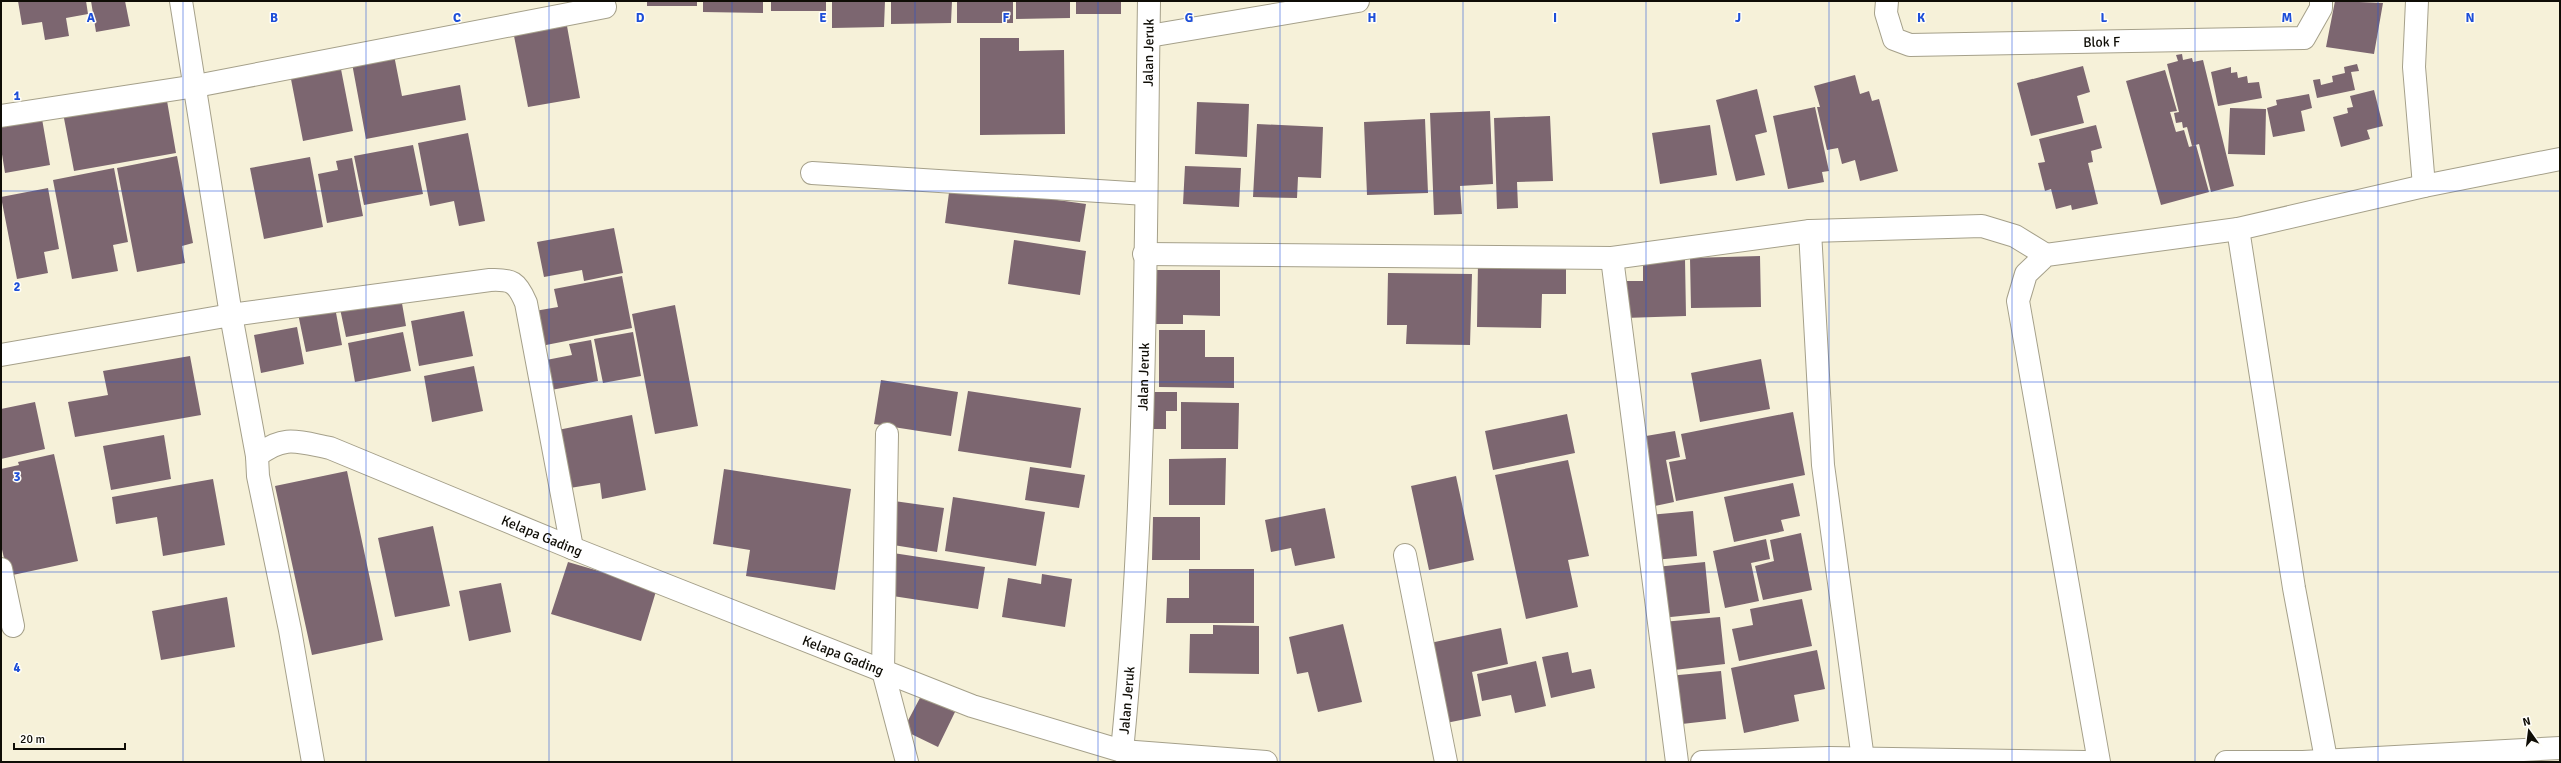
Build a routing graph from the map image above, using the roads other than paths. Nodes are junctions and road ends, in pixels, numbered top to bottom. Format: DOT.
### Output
graph roads {
  1 [pos="181,1"];
  2 [pos="1149,1"];
  3 [pos="1358,1"];
  4 [pos="2417,1"];
  5 [pos="2321,4"];
  6 [pos="605,6"];
  7 [pos="1887,7"];
  8 [pos="1149,36"];
  9 [pos="196,86"];
  10 [pos="1,116"];
  11 [pos="2560,158"];
  12 [pos="812,173"];
  13 [pos="2424,186"];
  14 [pos="1146,194"];
  15 [pos="2238,229"];
  16 [pos="1810,231"];
  17 [pos="1144,254"];
  18 [pos="2046,255"];
  19 [pos="1612,258"];
  20 [pos="231,315"];
  21 [pos="1,355"];
  22 [pos="887,434"];
  23 [pos="257,456"];
  24 [pos="572,548"];
  25 [pos="1405,555"];
  26 [pos="1,569"];
  27 [pos="13,626"];
  28 [pos="883,671"];
  29 [pos="2560,748"];
  30 [pos="1122,751"];
  31 [pos="1863,759"];
  32 [pos="2326,759"];
  33 [pos="2393,759"];
  34 [pos="1829,760"];
  35 [pos="314,762"];
  36 [pos="907,762"];
  37 [pos="1266,762"];
  38 [pos="1446,762"];
  39 [pos="1677,762"];
  40 [pos="1702,762"];
  41 [pos="2062,762"];
  42 [pos="2085,762"];
  43 [pos="2099,762"];
  44 [pos="2226,762"];
  45 [pos="2303,762"];
  1 -- 9 [label="street"];
  2 -- 8 [label="street, Jalan Jeruk"];
  3 -- 8 [label="street"];
  4 -- 13 [label="street"];
  5 -- 7 [label="street, Blok F"];
  6 -- 9 [label="street"];
  8 -- 14 [label="street, Jalan Jeruk"];
  9 -- 10 [label="street"];
  9 -- 20 [label="street"];
  11 -- 13 [label="street"];
  12 -- 14 [label="street"];
  13 -- 15 [label="street"];
  14 -- 17 [label="street, Jalan Jeruk"];
  15 -- 18 [label="street"];
  15 -- 32 [label="street"];
  16 -- 18 [label="street"];
  16 -- 19 [label="street"];
  16 -- 31 [label="street"];
  17 -- 19 [label="street"];
  17 -- 30 [label="street, Jalan Jeruk"];
  18 -- 43 [label="street"];
  19 -- 39 [label="street"];
  20 -- 21 [label="street"];
  20 -- 23 [label="street"];
  20 -- 24 [label="street"];
  22 -- 28 [label="street"];
  23 -- 24 [label="street, Kelapa Gading"];
  23 -- 35 [label="street"];
  24 -- 28 [label="street, Kelapa Gading"];
  25 -- 38 [label="street"];
  26 -- 27 [label="street"];
  28 -- 30 [label="street, Kelapa Gading"];
  28 -- 36 [label="street"];
  29 -- 33 [label="street"];
  30 -- 37 [label="street, Kelapa Gading"];
  31 -- 34 [label="street"];
  31 -- 41 [label="street"];
  32 -- 33 [label="street"];
  32 -- 45 [label="street"];
  34 -- 40 [label="street"];
  41 -- 42 [label="street"];
  44 -- 45 [label="street"];
}
